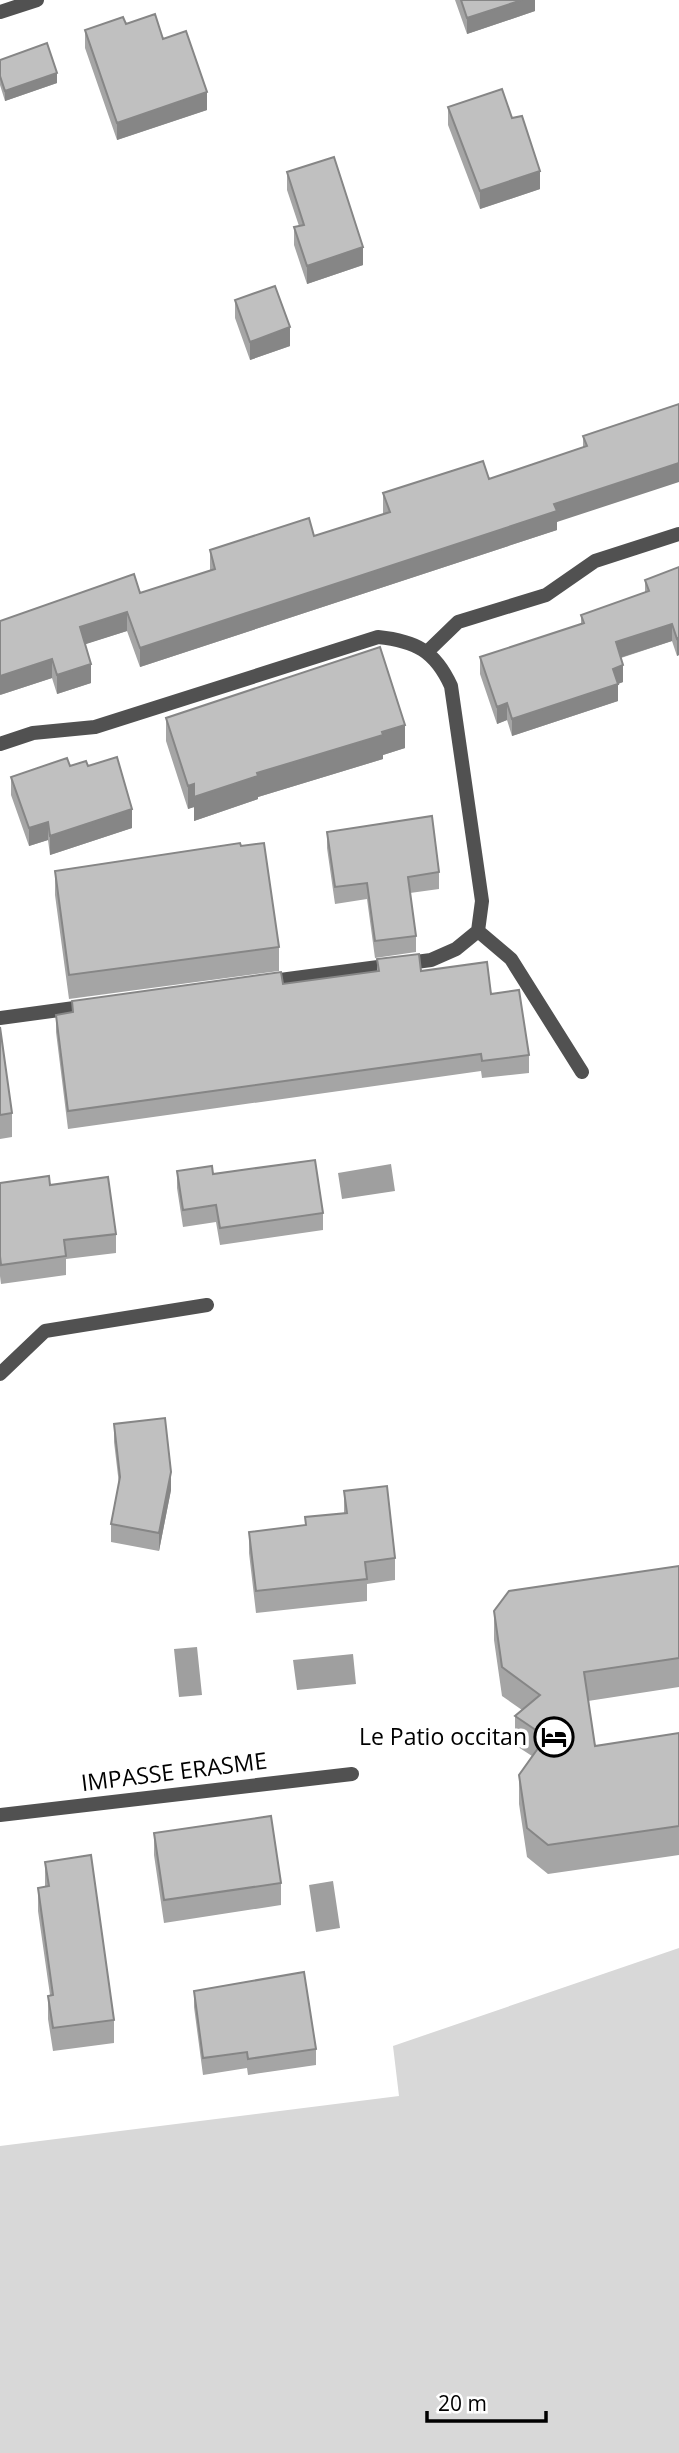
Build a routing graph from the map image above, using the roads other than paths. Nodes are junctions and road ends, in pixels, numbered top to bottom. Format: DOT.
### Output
graph roads {
  1 [pos="37,0"];
  2 [pos="0,12"];
  3 [pos="679,534"];
  4 [pos="427,652"];
  5 [pos="0,744"];
  6 [pos="478,931"];
  7 [pos="256,984"];
  8 [pos="108,1003"];
  9 [pos="0,1018"];
  10 [pos="582,1072"];
  11 [pos="207,1305"];
  12 [pos="0,1374"];
  13 [pos="352,1774"];
  14 [pos="0,1815"];
  1 -- 2 [label="street"];
  3 -- 4 [label="street"];
  4 -- 5 [label="street"];
  4 -- 6 [label="street"];
  6 -- 7 [label="street"];
  6 -- 10 [label="street"];
  8 -- 9 [label="street"];
  11 -- 12 [label="street"];
  13 -- 14 [label="street, IMPASSE ERASME"];
}
